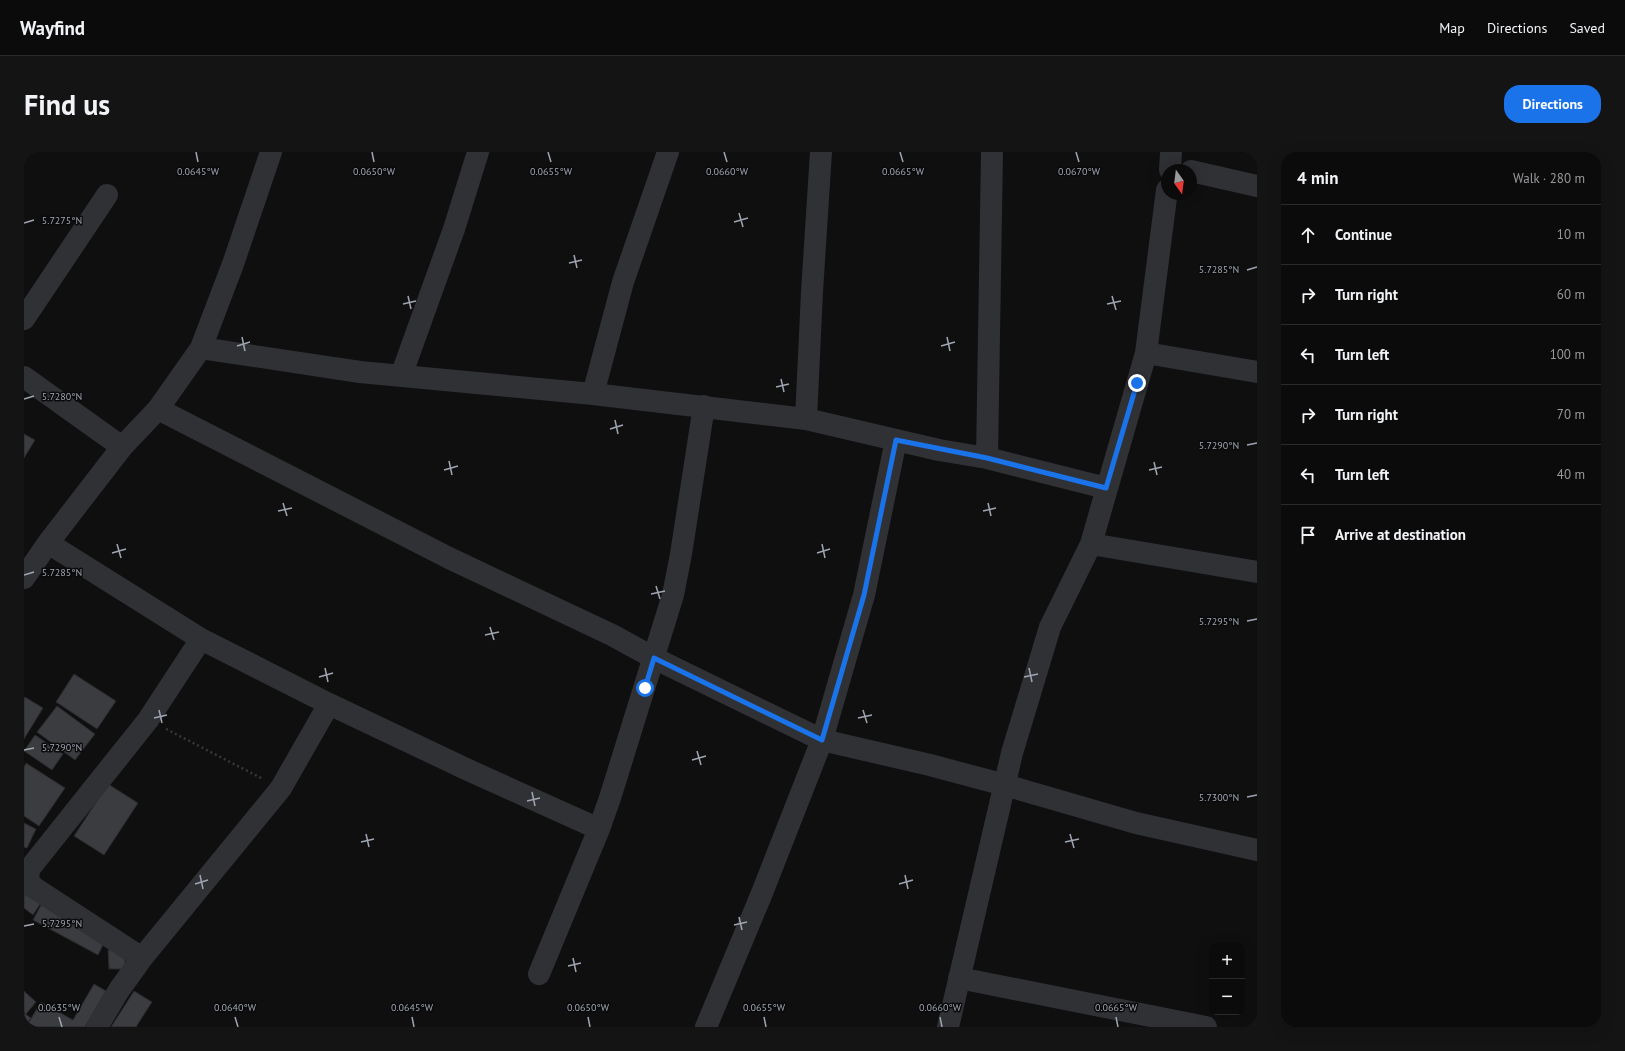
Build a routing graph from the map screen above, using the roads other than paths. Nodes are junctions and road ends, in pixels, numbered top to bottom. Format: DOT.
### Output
graph roads {
  1 [pos="270,152"];
  2 [pos="478,152"];
  3 [pos="668,152"];
  4 [pos="821,152"];
  5 [pos="992,152"];
  6 [pos="1197,172"];
  7 [pos="1257,186"];
  8 [pos="107,195"];
  9 [pos="1166,200"];
  10 [pos="24,319"];
  11 [pos="201,348"];
  12 [pos="1146,353"];
  13 [pos="1257,372"];
  14 [pos="401,376"];
  15 [pos="24,377"];
  16 [pos="593,394"];
  17 [pos="704,406"];
  18 [pos="158,409"];
  19 [pos="806,419"];
  20 [pos="896,440"];
  21 [pos="122,447"];
  22 [pos="987,458"];
  23 [pos="1106,488"];
  24 [pos="48,543"];
  25 [pos="1091,544"];
  26 [pos="1257,572"];
  27 [pos="24,578"];
  28 [pos="201,639"];
  29 [pos="654,658"];
  30 [pos="329,704"];
  31 [pos="822,740"];
  32 [pos="1005,785"];
  33 [pos="599,829"];
  34 [pos="1257,850"];
  35 [pos="142,958"];
  36 [pos="539,974"];
  37 [pos="959,978"];
  38 [pos="1132,1020"];
  39 [pos="97,1027"];
  40 [pos="706,1027"];
  41 [pos="948,1027"];
  42 [pos="1206,1027"];
  1 -- 11 [label="street"];
  2 -- 14 [label="street"];
  3 -- 16 [label="street"];
  4 -- 19 [label="street"];
  5 -- 22 [label="street"];
  6 -- 7 [label="street"];
  8 -- 10 [label="street"];
  9 -- 12 [label="street"];
  11 -- 14 [label="street"];
  11 -- 18 [label="street"];
  12 -- 13 [label="street"];
  12 -- 23 [label="street"];
  14 -- 16 [label="street"];
  15 -- 21 [label="street"];
  16 -- 17 [label="street"];
  17 -- 19 [label="street"];
  17 -- 29 [label="street"];
  18 -- 21 [label="street"];
  18 -- 29 [label="street"];
  19 -- 20 [label="street"];
  20 -- 22 [label="street"];
  20 -- 31 [label="street"];
  21 -- 24 [label="street"];
  22 -- 23 [label="street"];
  23 -- 25 [label="street"];
  24 -- 27 [label="street"];
  24 -- 28 [label="street"];
  25 -- 26 [label="street"];
  25 -- 32 [label="street"];
  28 -- 30 [label="street"];
  28 -- 35 [label="street"];
  29 -- 31 [label="street"];
  29 -- 33 [label="street"];
  30 -- 33 [label="street"];
  30 -- 35 [label="street"];
  31 -- 32 [label="street"];
  31 -- 40 [label="street"];
  32 -- 34 [label="street"];
  32 -- 37 [label="street"];
  33 -- 36 [label="street"];
  35 -- 39 [label="street"];
  37 -- 38 [label="street"];
  37 -- 41 [label="street"];
  38 -- 42 [label="street"];
}
